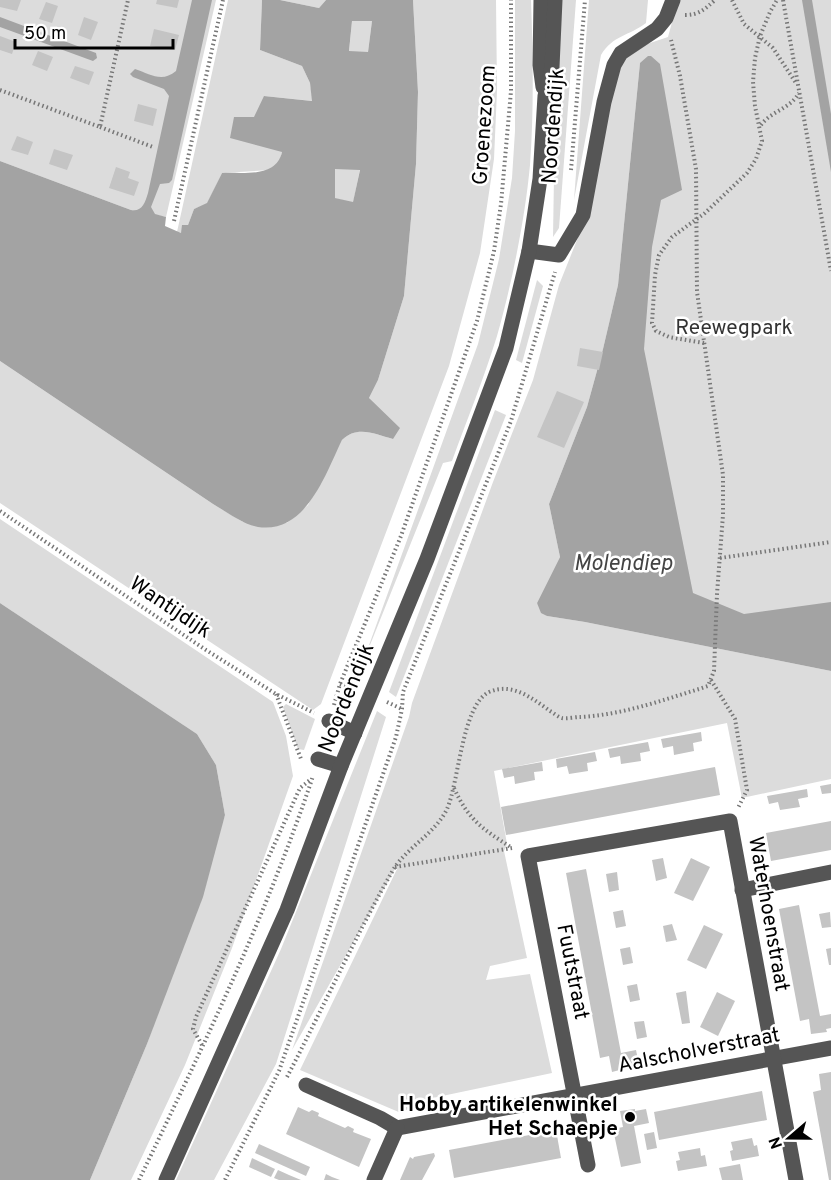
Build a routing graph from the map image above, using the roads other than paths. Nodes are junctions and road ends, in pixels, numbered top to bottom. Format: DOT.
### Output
graph roads {
  1 [pos="541,0"];
  2 [pos="555,0"];
  3 [pos="670,9"];
  4 [pos="544,96"];
  5 [pos="529,251"];
  6 [pos="329,721"];
  7 [pos="355,733"];
  8 [pos="313,764"];
  9 [pos="341,766"];
  10 [pos="528,856"];
  11 [pos="831,872"];
  12 [pos="742,890"];
  13 [pos="831,1048"];
  14 [pos="774,1059"];
  15 [pos="306,1085"];
  16 [pos="575,1096"];
  17 [pos="397,1128"];
  18 [pos="588,1165"];
  19 [pos="166,1180"];
  20 [pos="374,1180"];
  21 [pos="796,1180"];
  1 -- 4 [label="street"];
  2 -- 4 [label="street"];
  3 -- 5 [label="street"];
  4 -- 5 [label="street"];
  5 -- 7 [label="street, Noordendijk"];
  6 -- 7 [label="street"];
  7 -- 9 [label="street, Noordendijk"];
  8 -- 9 [label="street"];
  9 -- 19 [label="street, Noordendijk"];
  10 -- 12 [label="street, Waterhoenstraat"];
  10 -- 16 [label="street, Fuutstraat"];
  11 -- 12 [label="street"];
  12 -- 14 [label="street, Waterhoenstraat"];
  13 -- 14 [label="street, Aalscholverstraat"];
  14 -- 16 [label="street, Aalscholverstraat"];
  14 -- 21 [label="street, Waterhoenstraat"];
  15 -- 17 [label="street"];
  16 -- 17 [label="street, Aalscholverstraat"];
  16 -- 18 [label="street"];
  17 -- 20 [label="street"];
}
